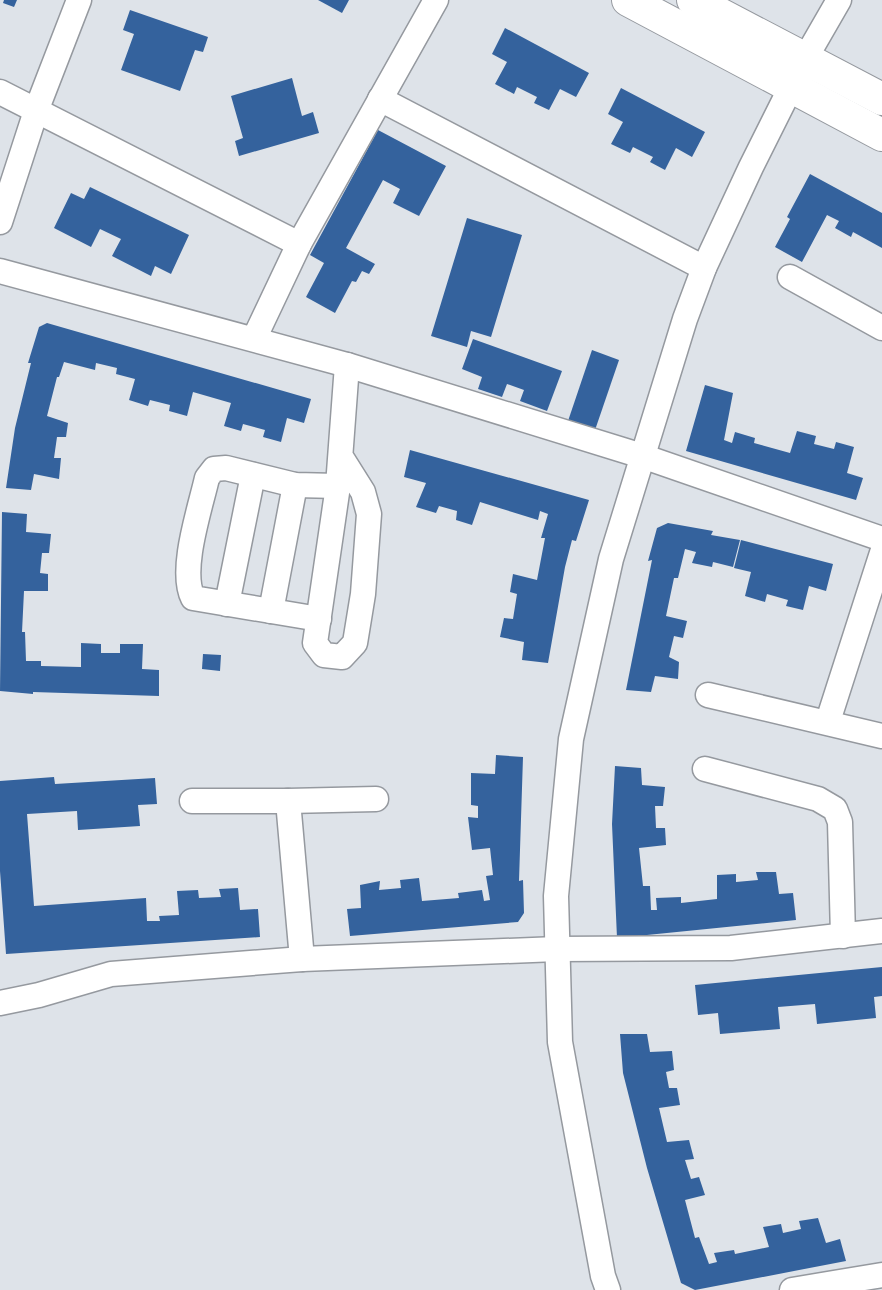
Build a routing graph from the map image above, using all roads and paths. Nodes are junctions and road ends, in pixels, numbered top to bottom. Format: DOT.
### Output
graph roads {
  1 [pos="79,0"];
  2 [pos="436,0"];
  3 [pos="628,0"];
  4 [pos="693,0"];
  5 [pos="839,0"];
  6 [pos="805,59"];
  7 [pos="792,88"];
  8 [pos="0,92"];
  9 [pos="380,99"];
  10 [pos="882,99"];
  11 [pos="36,111"];
  12 [pos="882,135"];
  13 [pos="0,222"];
  14 [pos="299,244"];
  15 [pos="704,268"];
  16 [pos="0,271"];
  17 [pos="790,278"];
  18 [pos="882,328"];
  19 [pos="254,339"];
  20 [pos="347,365"];
  21 [pos="642,456"];
  22 [pos="341,457"];
  23 [pos="253,475"];
  24 [pos="295,485"];
  25 [pos="338,486"];
  26 [pos="882,539"];
  27 [pos="882,553"];
  28 [pos="226,604"];
  29 [pos="271,612"];
  30 [pos="319,619"];
  31 [pos="708,695"];
  32 [pos="828,721"];
  33 [pos="882,736"];
  34 [pos="705,769"];
  35 [pos="376,799"];
  36 [pos="192,801"];
  37 [pos="288,801"];
  38 [pos="882,931"];
  39 [pos="843,936"];
  40 [pos="556,949"];
  41 [pos="302,959"];
  42 [pos="0,1003"];
  43 [pos="882,1275"];
  44 [pos="608,1290"];
  45 [pos="792,1290"];
  1 -- 11 [label="street"];
  2 -- 9 [label="street"];
  3 -- 7 [label="main road"];
  4 -- 6 [label="main road"];
  5 -- 6 [label="street"];
  6 -- 7 [label="street"];
  6 -- 10 [label="main road"];
  7 -- 12 [label="main road"];
  7 -- 15 [label="street"];
  8 -- 11 [label="street"];
  9 -- 14 [label="street"];
  9 -- 15 [label="street"];
  11 -- 13 [label="street"];
  11 -- 14 [label="street"];
  14 -- 19 [label="street"];
  15 -- 21 [label="street"];
  16 -- 19 [label="street"];
  17 -- 18 [label="street"];
  19 -- 20 [label="street"];
  20 -- 21 [label="street"];
  20 -- 22 [label="street"];
  21 -- 26 [label="street"];
  21 -- 40 [label="street"];
  22 -- 25 [label="street"];
  22 -- 30 [label="street"];
  23 -- 24 [label="street"];
  23 -- 28 [label="street"];
  23 -- 28 [label="street"];
  24 -- 25 [label="street"];
  24 -- 29 [label="street"];
  25 -- 30 [label="street"];
  27 -- 32 [label="street"];
  28 -- 29 [label="street"];
  29 -- 30 [label="street"];
  31 -- 32 [label="street"];
  32 -- 33 [label="street"];
  34 -- 39 [label="street"];
  35 -- 37 [label="street"];
  36 -- 37 [label="street"];
  37 -- 41 [label="street"];
  38 -- 39 [label="street"];
  39 -- 40 [label="street"];
  40 -- 41 [label="street"];
  40 -- 44 [label="street"];
  41 -- 42 [label="street"];
  43 -- 45 [label="street"];
}
